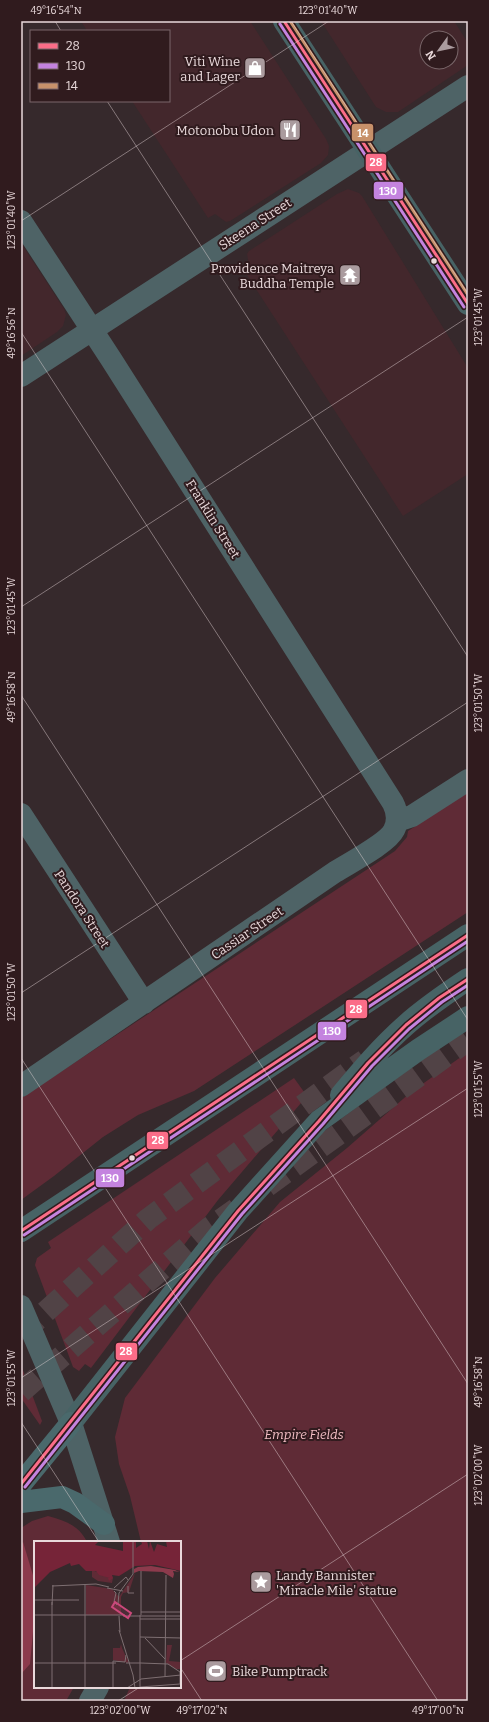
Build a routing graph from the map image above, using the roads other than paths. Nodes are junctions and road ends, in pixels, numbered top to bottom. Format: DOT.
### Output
graph roads {
  1 [pos="284,21"];
  2 [pos="468,86"];
  3 [pos="367,150"];
  4 [pos="21,221"];
  5 [pos="468,304"];
  6 [pos="92,330"];
  7 [pos="21,376"];
  8 [pos="468,780"];
  9 [pos="21,814"];
  10 [pos="396,821"];
  11 [pos="468,935"];
  12 [pos="468,979"];
  13 [pos="144,1003"];
  14 [pos="468,1017"];
  15 [pos="21,1086"];
  16 [pos="319,1121"];
  17 [pos="21,1231"];
  18 [pos="21,1306"];
  19 [pos="71,1423"];
  20 [pos="21,1484"];
  21 [pos="21,1502"];
  22 [pos="107,1533"];
  23 [pos="97,1688"];
  24 [pos="90,1701"];
  1 -- 3 [label="main road"];
  2 -- 3 [label="street, Skeena Street"];
  3 -- 5 [label="main road"];
  3 -- 6 [label="street, Skeena Street"];
  4 -- 6 [label="street, Franklin Street"];
  6 -- 7 [label="street, Skeena Street"];
  6 -- 10 [label="street, Franklin Street"];
  8 -- 10 [label="street"];
  9 -- 13 [label="street, Pandora Street"];
  10 -- 13 [label="street, Cassiar Street"];
  11 -- 17 [label="main road"];
  12 -- 16 [label="main road"];
  13 -- 15 [label="street, Cassiar Street"];
  14 -- 16 [label="main road"];
  16 -- 19 [label="main road"];
  18 -- 19 [label="street"];
  19 -- 20 [label="highway"];
  19 -- 22 [label="street"];
  21 -- 22 [label="highway"];
  23 -- 24 [label="street"];
}
